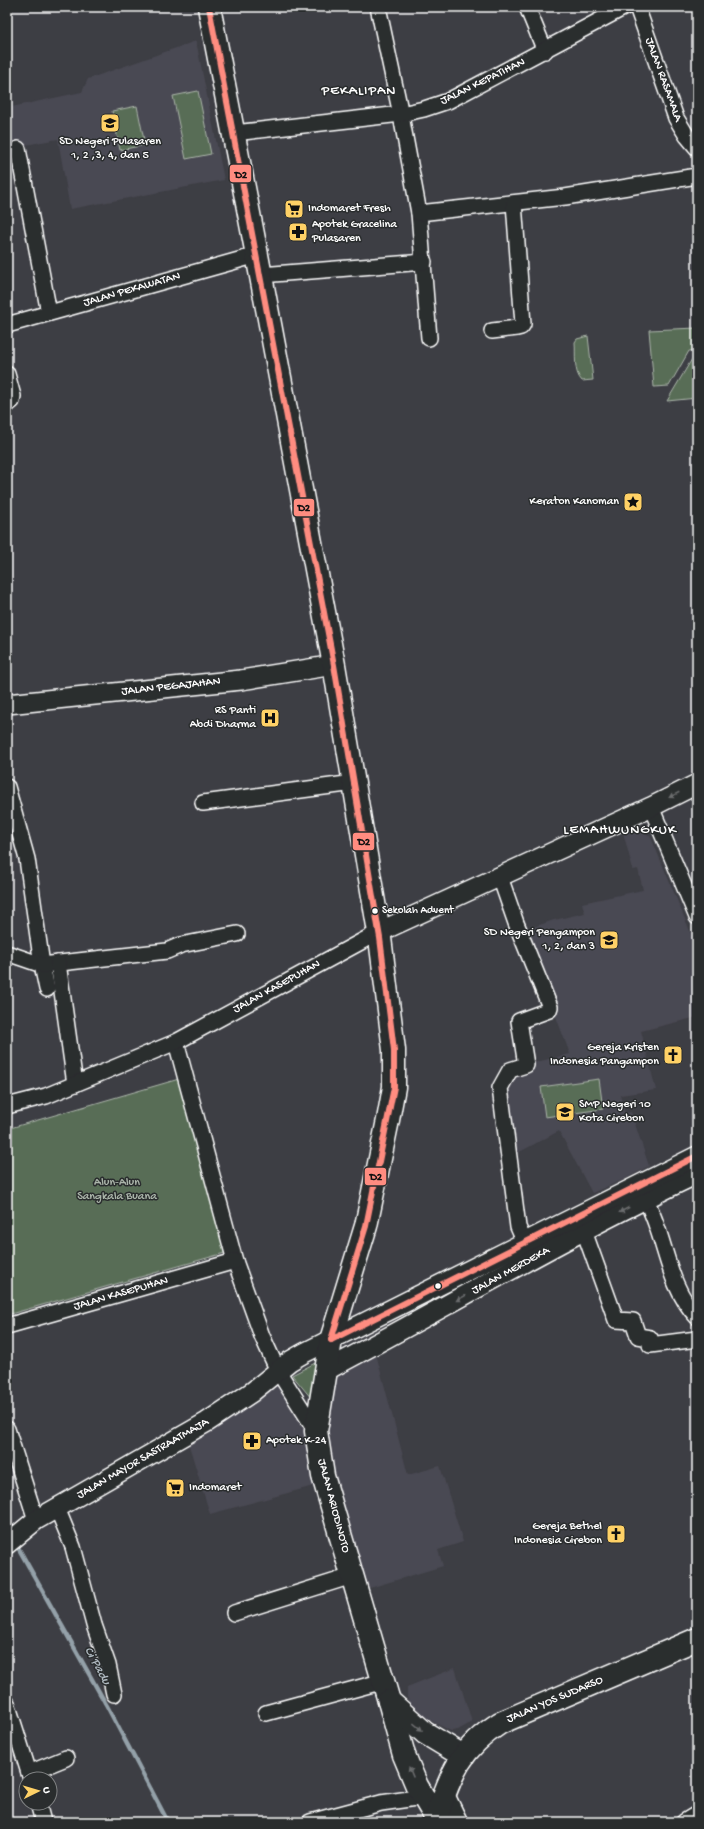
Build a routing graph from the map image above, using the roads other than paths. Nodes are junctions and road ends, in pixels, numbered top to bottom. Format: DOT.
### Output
graph roads {
  1 [pos="209,7"];
  2 [pos="378,7"];
  3 [pos="527,7"];
  4 [pos="625,7"];
  5 [pos="637,7"];
  6 [pos="545,51"];
  7 [pos="401,114"];
  8 [pos="234,133"];
  9 [pos="697,148"];
  10 [pos="18,149"];
  11 [pos="697,176"];
  12 [pos="514,203"];
  13 [pos="419,213"];
  14 [pos="424,262"];
  15 [pos="259,265"];
  16 [pos="49,313"];
  17 [pos="7,325"];
  18 [pos="492,331"];
  19 [pos="429,338"];
  20 [pos="7,374"];
  21 [pos="7,404"];
  22 [pos="334,665"];
  23 [pos="7,704"];
  24 [pos="354,783"];
  25 [pos="697,784"];
  26 [pos="7,787"];
  27 [pos="203,803"];
  28 [pos="651,807"];
  29 [pos="500,877"];
  30 [pos="697,917"];
  31 [pos="379,932"];
  32 [pos="237,934"];
  33 [pos="7,953"];
  34 [pos="58,963"];
  35 [pos="42,965"];
  36 [pos="47,989"];
  37 [pos="176,1042"];
  38 [pos="74,1084"];
  39 [pos="7,1106"];
  40 [pos="697,1156"];
  41 [pos="697,1174"];
  42 [pos="646,1198"];
  43 [pos="590,1222"];
  44 [pos="525,1243"];
  45 [pos="235,1261"];
  46 [pos="697,1316"];
  47 [pos="7,1326"];
  48 [pos="697,1339"];
  49 [pos="331,1340"];
  50 [pos="327,1370"];
  51 [pos="278,1371"];
  52 [pos="7,1429"];
  53 [pos="316,1431"];
  54 [pos="57,1508"];
  55 [pos="31,1524"];
  56 [pos="7,1544"];
  57 [pos="352,1576"];
  58 [pos="234,1613"];
  59 [pos="697,1639"];
  60 [pos="387,1691"];
  61 [pos="114,1694"];
  62 [pos="7,1703"];
  63 [pos="266,1713"];
  64 [pos="463,1756"];
  65 [pos="66,1758"];
  66 [pos="28,1771"];
  67 [pos="40,1771"];
  68 [pos="434,1797"];
  69 [pos="40,1811"];
  70 [pos="697,1814"];
  71 [pos="443,1821"];
  72 [pos="43,1822"];
  73 [pos="310,1822"];
  74 [pos="684,1822"];
  1 -- 8 [label="main road, JALAN ARIODINOTO"];
  2 -- 7 [label="street"];
  3 -- 6 [label="street"];
  4 -- 6 [label="street, JALAN KEPATIHAN"];
  5 -- 9 [label="street, JALAN RASAMALA"];
  6 -- 7 [label="street, JALAN KEPATIHAN"];
  7 -- 8 [label="street, JALAN KEPATIHAN"];
  7 -- 13 [label="street"];
  8 -- 15 [label="main road, JALAN ARIODINOTO"];
  10 -- 16 [label="street"];
  11 -- 12 [label="street"];
  12 -- 13 [label="street"];
  12 -- 18 [label="street"];
  13 -- 14 [label="street"];
  14 -- 15 [label="street, JALAN PEKAWATAN"];
  14 -- 19 [label="street"];
  15 -- 16 [label="street, JALAN PEKAWATAN"];
  15 -- 22 [label="main road, JALAN ARIODINOTO"];
  16 -- 17 [label="street, JALAN PEKAWATAN"];
  20 -- 21 [label="street"];
  22 -- 23 [label="street, JALAN PEGAJAHAN"];
  22 -- 24 [label="main road, JALAN ARIODINOTO"];
  24 -- 27 [label="street"];
  24 -- 31 [label="main road, JALAN ARIODINOTO"];
  25 -- 28 [label="street, one-way"];
  26 -- 35 [label="street"];
  28 -- 29 [label="street"];
  28 -- 30 [label="street"];
  29 -- 31 [label="street"];
  29 -- 44 [label="street"];
  31 -- 37 [label="street, JALAN KASEPUHAN"];
  31 -- 49 [label="main road, JALAN ARIODINOTO"];
  32 -- 34 [label="street"];
  33 -- 35 [label="street"];
  34 -- 35 [label="street"];
  34 -- 38 [label="street"];
  35 -- 36 [label="street"];
  37 -- 38 [label="street, JALAN KASEPUHAN"];
  37 -- 45 [label="street"];
  38 -- 39 [label="street, JALAN KASEPUHAN"];
  40 -- 43 [label="street, JALAN MERDEKA"];
  41 -- 42 [label="street, JALAN MERDEKA"];
  42 -- 43 [label="street, JALAN MERDEKA, one-way"];
  42 -- 46 [label="street"];
  43 -- 44 [label="street, JALAN MERDEKA"];
  43 -- 48 [label="street"];
  43 -- 50 [label="street, JALAN MERDEKA, one-way"];
  44 -- 49 [label="street, JALAN MERDEKA"];
  45 -- 47 [label="street, JALAN KASEPUHAN"];
  45 -- 51 [label="street"];
  49 -- 50 [label="main road, JALAN ARIODINOTO"];
  49 -- 51 [label="street, JALAN MERDEKA"];
  50 -- 53 [label="main road, JALAN ARIODINOTO"];
  51 -- 53 [label="street"];
  51 -- 54 [label="street, JALAN MAYOR SASTRAATMAJA"];
  52 -- 55 [label="street"];
  53 -- 57 [label="main road, JALAN ARIODINOTO"];
  54 -- 55 [label="street, JALAN MAYOR SASTRAATMAJA"];
  54 -- 61 [label="street"];
  55 -- 56 [label="street, JALAN MAYOR SASTRAATMAJA"];
  57 -- 58 [label="street"];
  57 -- 60 [label="main road, JALAN ARIODINOTO"];
  59 -- 64 [label="main road, JALAN YOS SUDARSO"];
  60 -- 63 [label="street"];
  60 -- 64 [label="main road, one-way"];
  68 -- 60 [label="main road, JALAN ARIODINOTO, one-way"];
  62 -- 66 [label="street"];
  64 -- 68 [label="main road, JALAN YOS SUDARSO"];
  65 -- 67 [label="street"];
  68 -- 71 [label="main road"];
  68 -- 73 [label="street"];
  69 -- 72 [label="street"];
  70 -- 74 [label="street"];
}
